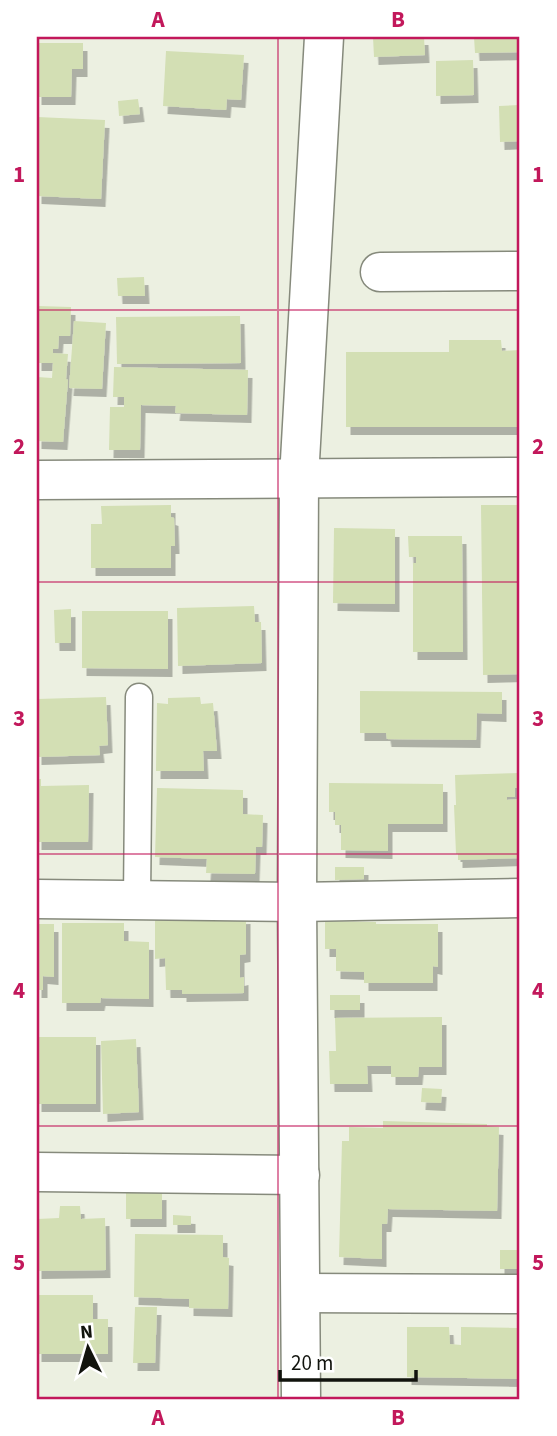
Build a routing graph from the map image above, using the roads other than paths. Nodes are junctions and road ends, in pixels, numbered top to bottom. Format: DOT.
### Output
graph roads {
  1 [pos="324,37"];
  2 [pos="520,271"];
  3 [pos="380,272"];
  4 [pos="520,477"];
  5 [pos="299,478"];
  6 [pos="37,480"];
  7 [pos="139,697"];
  8 [pos="520,898"];
  9 [pos="37,899"];
  10 [pos="137,900"];
  11 [pos="297,902"];
  12 [pos="37,1172"];
  13 [pos="300,1175"];
  14 [pos="301,1293"];
  15 [pos="520,1294"];
  16 [pos="301,1399"];
  1 -- 5 [label="street"];
  2 -- 3 [label="street"];
  4 -- 5 [label="street"];
  5 -- 6 [label="street"];
  5 -- 11 [label="street"];
  7 -- 10 [label="lane"];
  8 -- 11 [label="street"];
  9 -- 10 [label="street"];
  10 -- 11 [label="street"];
  11 -- 13 [label="street"];
  12 -- 13 [label="street"];
  13 -- 14 [label="street"];
  14 -- 15 [label="street"];
  14 -- 16 [label="street"];
}
